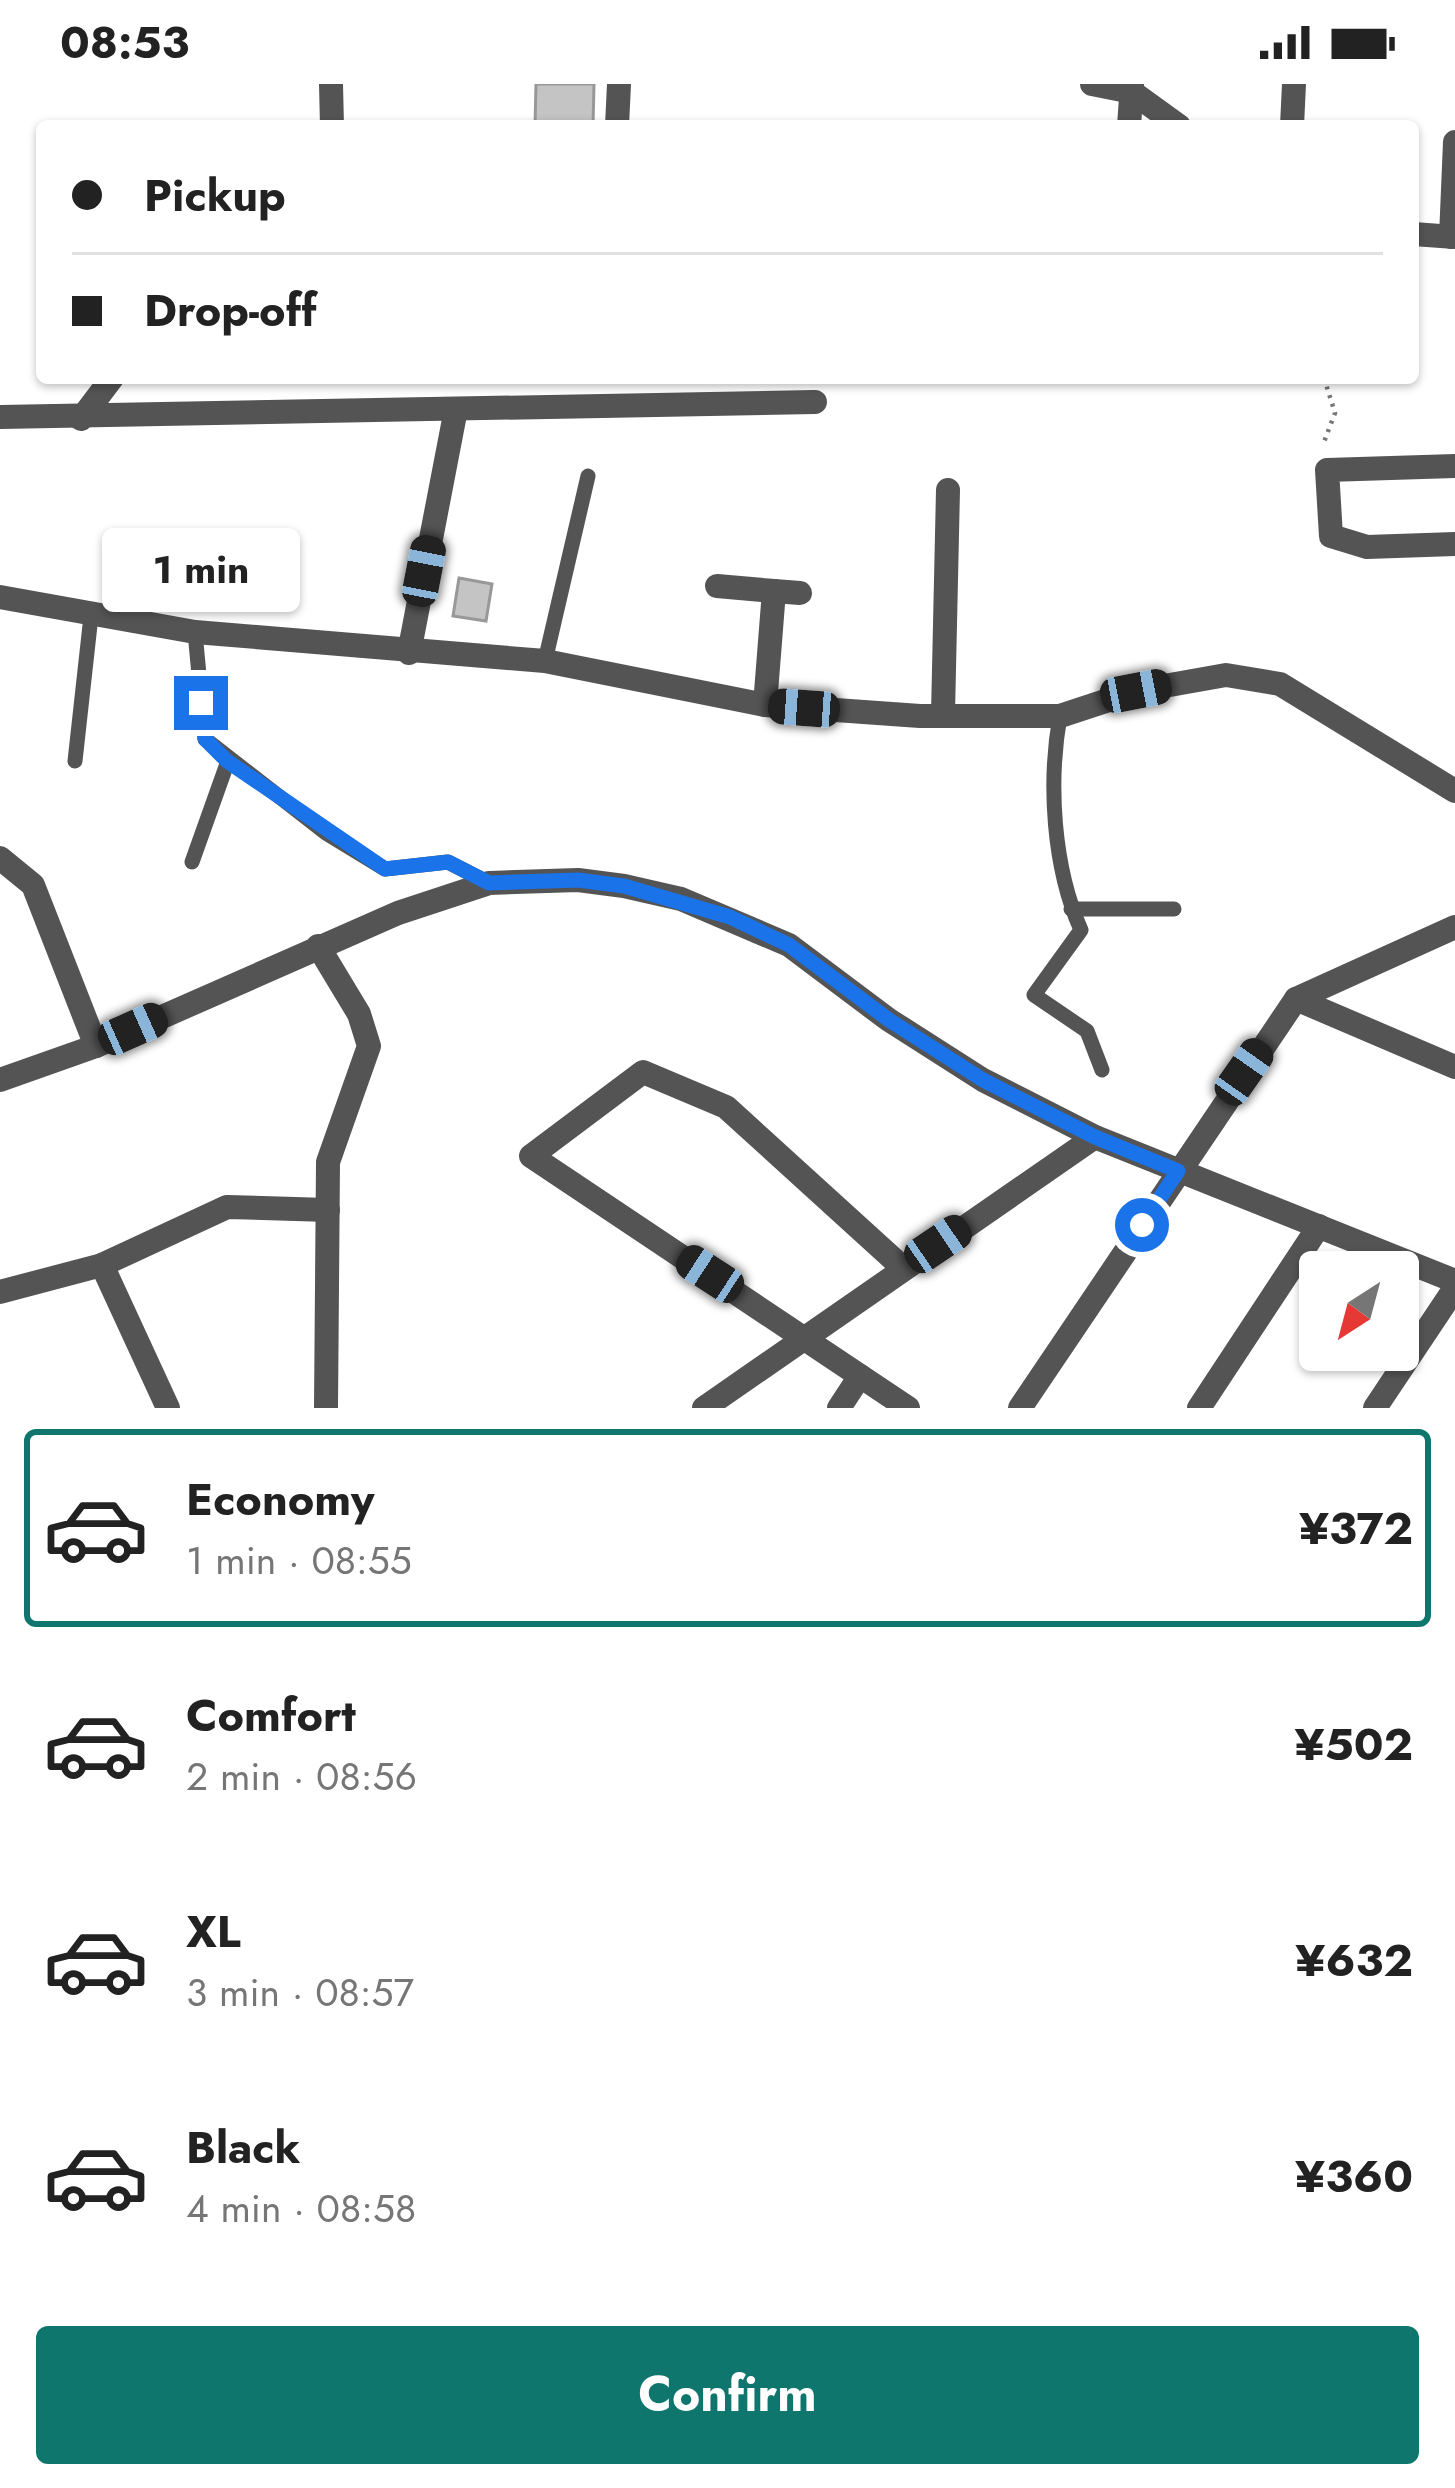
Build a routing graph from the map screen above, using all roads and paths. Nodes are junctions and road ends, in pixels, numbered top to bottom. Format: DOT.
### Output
graph roads {
  1 [pos="331,84"];
  2 [pos="619,84"];
  3 [pos="1092,84"];
  4 [pos="1294,84"];
  5 [pos="1132,88"];
  6 [pos="332,120"];
  7 [pos="617,120"];
  8 [pos="1130,120"];
  9 [pos="1172,120"];
  10 [pos="1292,120"];
  11 [pos="1455,142"];
  12 [pos="1419,234"];
  13 [pos="1453,237"];
  14 [pos="107,384"];
  15 [pos="1326,384"];
  16 [pos="815,402"];
  17 [pos="456,409"];
  18 [pos="0,417"];
  19 [pos="80,419"];
  20 [pos="1455,466"];
  21 [pos="1327,470"];
  22 [pos="588,476"];
  23 [pos="948,490"];
  24 [pos="1455,544"];
  25 [pos="717,586"];
  26 [pos="0,597"];
  27 [pos="91,616"];
  28 [pos="195,632"];
  29 [pos="409,652"];
  30 [pos="545,661"];
  31 [pos="765,705"];
  32 [pos="943,713"];
  33 [pos="1060,716"];
  34 [pos="75,761"];
  35 [pos="227,761"];
  36 [pos="1455,791"];
  37 [pos="1,861"];
  38 [pos="192,862"];
  39 [pos="489,883"];
  40 [pos="1071,909"];
  41 [pos="1174,909"];
  42 [pos="1455,928"];
  43 [pos="319,946"];
  44 [pos="1296,999"];
  45 [pos="96,1046"];
  46 [pos="1455,1067"];
  47 [pos="1102,1070"];
  48 [pos="0,1080"];
  49 [pos="1095,1137"];
  50 [pos="1178,1171"];
  51 [pos="328,1210"];
  52 [pos="1319,1226"];
  53 [pos="102,1265"];
  54 [pos="903,1268"];
  55 [pos="1455,1284"];
  56 [pos="0,1292"];
  57 [pos="807,1338"];
  58 [pos="860,1376"];
  59 [pos="168,1408"];
  60 [pos="326,1408"];
  61 [pos="704,1408"];
  62 [pos="839,1408"];
  63 [pos="908,1408"];
  64 [pos="1020,1408"];
  65 [pos="1199,1408"];
  66 [pos="1375,1408"];
  1 -- 6 [label="street"];
  2 -- 7 [label="street"];
  3 -- 5 [label="street"];
  4 -- 10 [label="street"];
  5 -- 8 [label="street"];
  5 -- 9 [label="street"];
  11 -- 13 [label="street"];
  12 -- 13 [label="street"];
  14 -- 19 [label="street"];
  15 -- 21 [label="path"];
  16 -- 17 [label="street"];
  17 -- 19 [label="street"];
  17 -- 29 [label="street"];
  18 -- 19 [label="street"];
  20 -- 21 [label="street"];
  21 -- 24 [label="street"];
  22 -- 30 [label="lane"];
  23 -- 32 [label="street"];
  25 -- 31 [label="street"];
  26 -- 27 [label="street"];
  27 -- 28 [label="street"];
  27 -- 34 [label="lane"];
  28 -- 29 [label="street"];
  28 -- 35 [label="lane"];
  29 -- 30 [label="street"];
  30 -- 31 [label="street"];
  31 -- 32 [label="street"];
  32 -- 33 [label="street"];
  33 -- 36 [label="street"];
  33 -- 40 [label="lane"];
  35 -- 38 [label="lane"];
  35 -- 39 [label="lane"];
  37 -- 45 [label="street"];
  39 -- 43 [label="street"];
  39 -- 49 [label="street"];
  40 -- 41 [label="lane"];
  40 -- 47 [label="lane"];
  42 -- 44 [label="street"];
  43 -- 45 [label="street"];
  43 -- 51 [label="street"];
  44 -- 46 [label="street"];
  44 -- 50 [label="street"];
  45 -- 48 [label="street"];
  49 -- 50 [label="street"];
  49 -- 54 [label="street"];
  50 -- 52 [label="street"];
  50 -- 64 [label="street"];
  51 -- 53 [label="street"];
  51 -- 60 [label="street"];
  52 -- 55 [label="street"];
  52 -- 65 [label="street"];
  53 -- 56 [label="street"];
  53 -- 59 [label="street"];
  54 -- 57 [label="street"];
  54 -- 57 [label="street"];
  55 -- 66 [label="street"];
  57 -- 58 [label="street"];
  57 -- 61 [label="street"];
  58 -- 62 [label="street"];
  58 -- 63 [label="street"];
}
